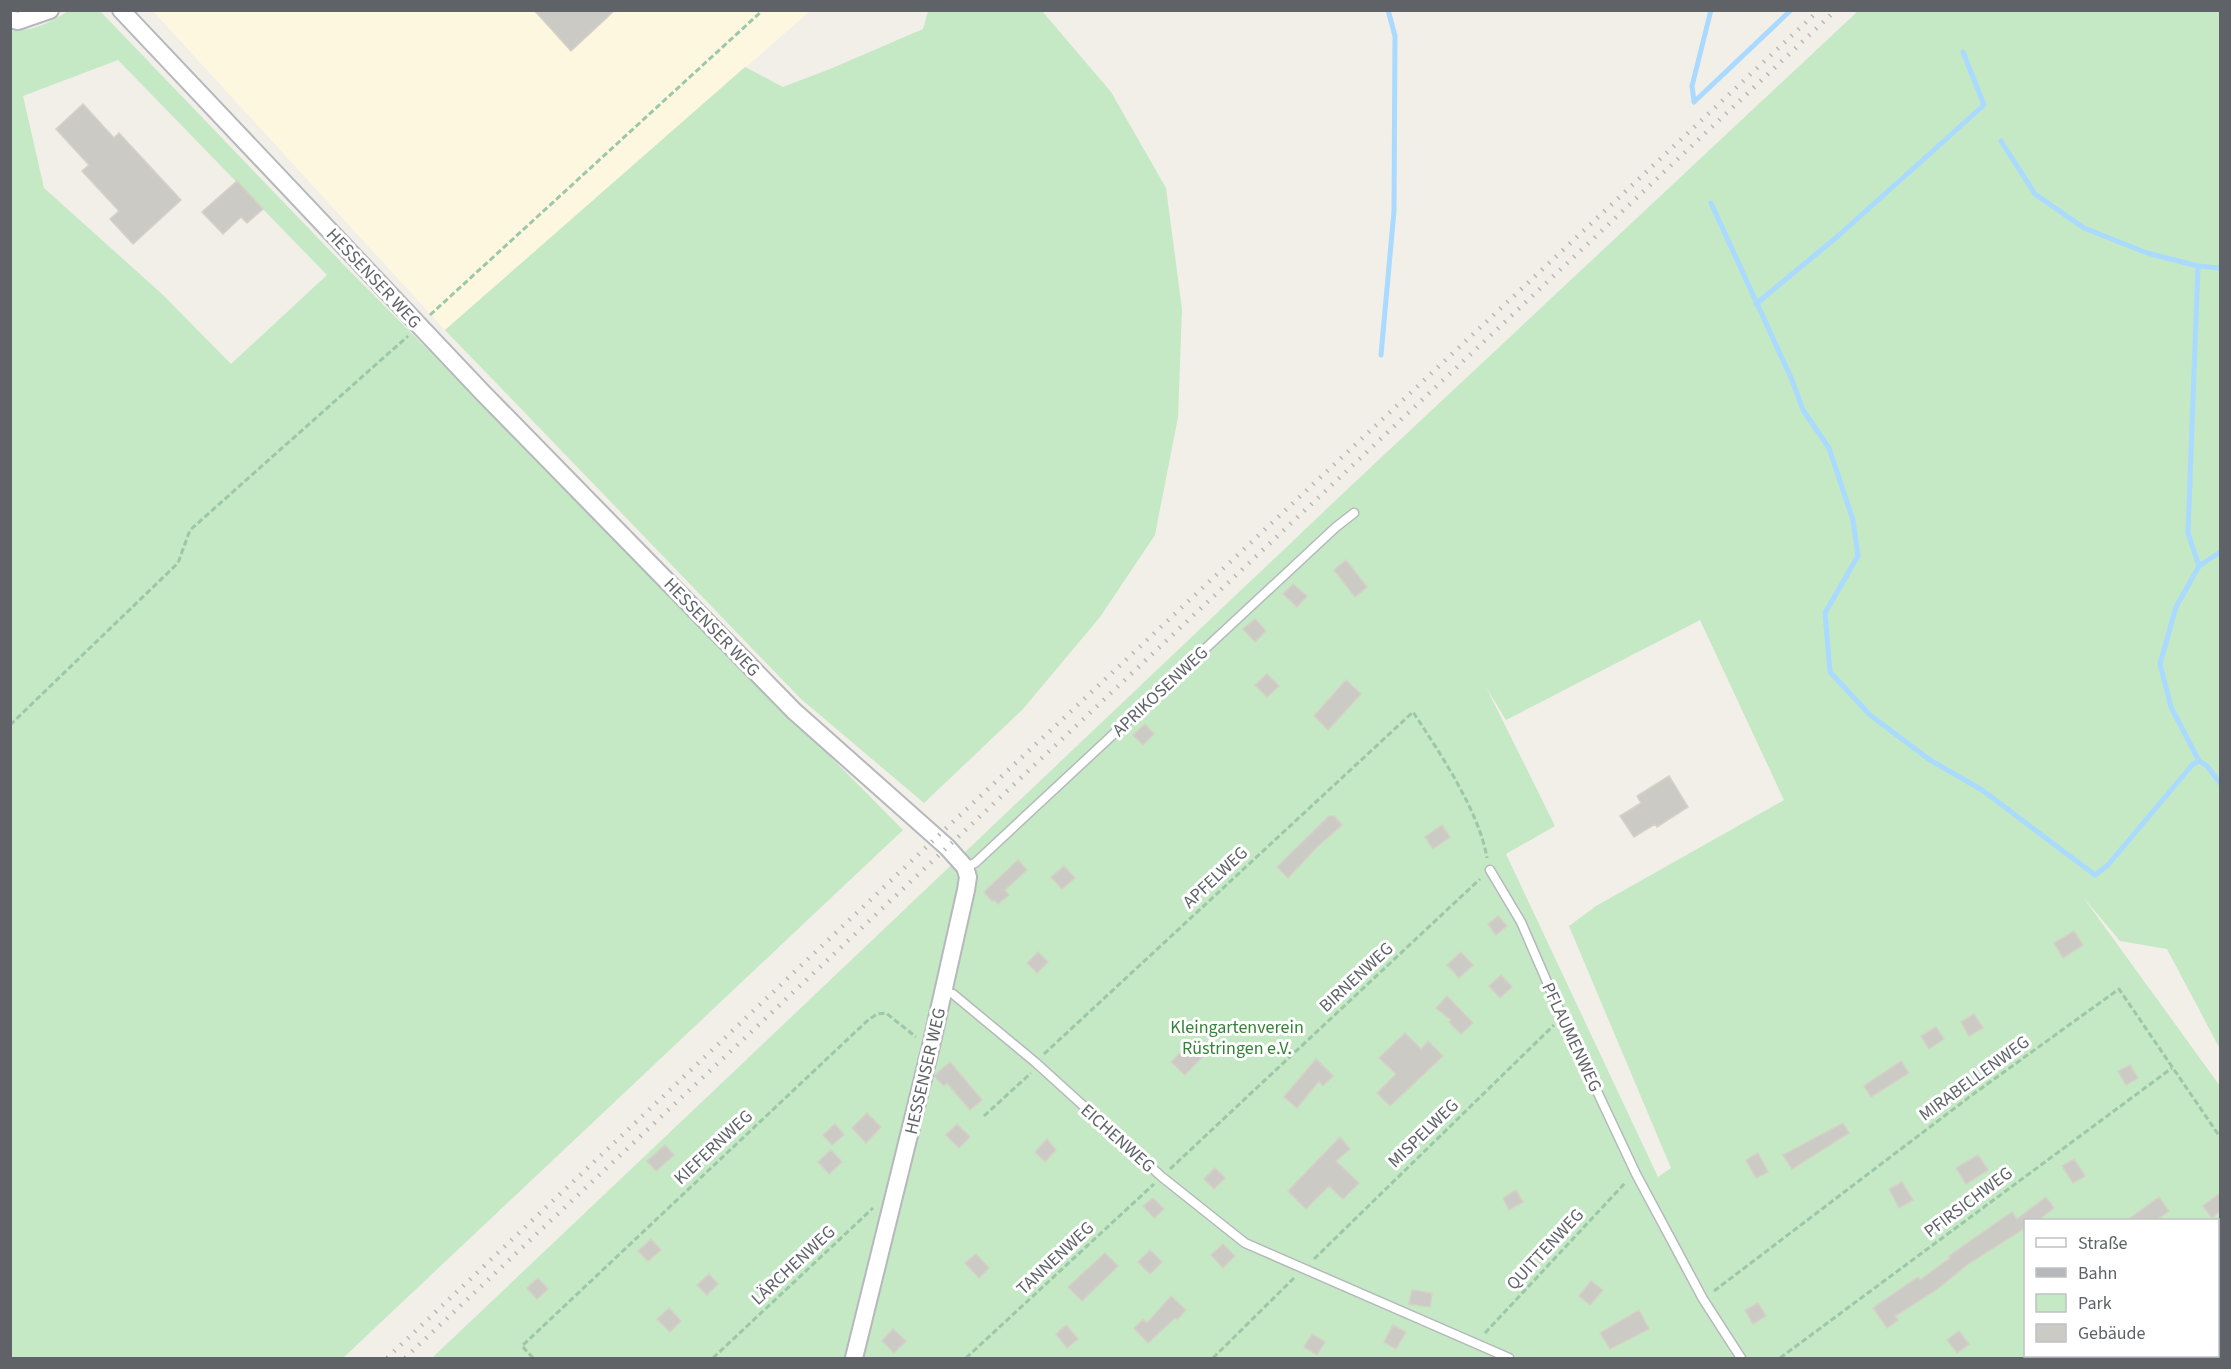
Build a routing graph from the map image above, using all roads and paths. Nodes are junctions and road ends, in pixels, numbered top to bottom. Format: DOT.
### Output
graph roads {
  1 [pos="50,10"];
  2 [pos="121,10"];
  3 [pos="760,12"];
  4 [pos="10,19"];
  5 [pos="419,325"];
  6 [pos="1354,513"];
  7 [pos="10,725"];
  8 [pos="965,867"];
  9 [pos="1490,870"];
  10 [pos="944,992"];
  11 [pos="1564,1021"];
  12 [pos="931,1046"];
  13 [pos="1037,1064"];
  14 [pos="2172,1068"];
  15 [pos="984,1116"];
  16 [pos="2220,1137"];
  17 [pos="1636,1174"];
  18 [pos="1162,1177"];
  19 [pos="894,1197"];
  20 [pos="1304,1268"];
  21 [pos="1702,1299"];
  22 [pos="1474,1344"];
  23 [pos="533,1359"];
  24 [pos="713,1359"];
  25 [pos="854,1359"];
  26 [pos="966,1359"];
  27 [pos="1213,1359"];
  28 [pos="1509,1359"];
  29 [pos="1741,1359"];
  30 [pos="1780,1359"];
  1 -- 4 [label="street"];
  2 -- 5 [label="street, HESSENSER WEG"];
  3 -- 5 [label="path"];
  5 -- 7 [label="path"];
  5 -- 8 [label="street, HESSENSER WEG"];
  6 -- 8 [label="lane, APRIKOSENWEG"];
  8 -- 10 [label="street, HESSENSER WEG"];
  9 -- 11 [label="lane, PFLAUMENWEG"];
  9 -- 13 [label="path, APFELWEG"];
  9 -- 18 [label="path, BIRNENWEG"];
  10 -- 12 [label="street, HESSENSER WEG"];
  10 -- 13 [label="lane, EICHENWEG"];
  11 -- 17 [label="lane, PFLAUMENWEG"];
  11 -- 20 [label="path, MISPELWEG"];
  12 -- 19 [label="street, HESSENSER WEG"];
  12 -- 23 [label="path, KIEFERNWEG"];
  13 -- 15 [label="path, APFELWEG"];
  13 -- 18 [label="lane, EICHENWEG"];
  14 -- 16 [label="path, MIRABELLENWEG"];
  14 -- 21 [label="path, MIRABELLENWEG"];
  14 -- 30 [label="path, PFIRSICHWEG"];
  17 -- 21 [label="lane, PFLAUMENWEG"];
  17 -- 22 [label="path, QUITTENWEG"];
  18 -- 20 [label="lane, EICHENWEG"];
  18 -- 26 [label="path, TANNENWEG"];
  19 -- 24 [label="path, LÄRCHENWEG"];
  19 -- 25 [label="street, HESSENSER WEG"];
  20 -- 22 [label="lane, EICHENWEG"];
  20 -- 27 [label="path"];
  21 -- 29 [label="lane, PFLAUMENWEG"];
  22 -- 28 [label="lane, EICHENWEG"];
}
